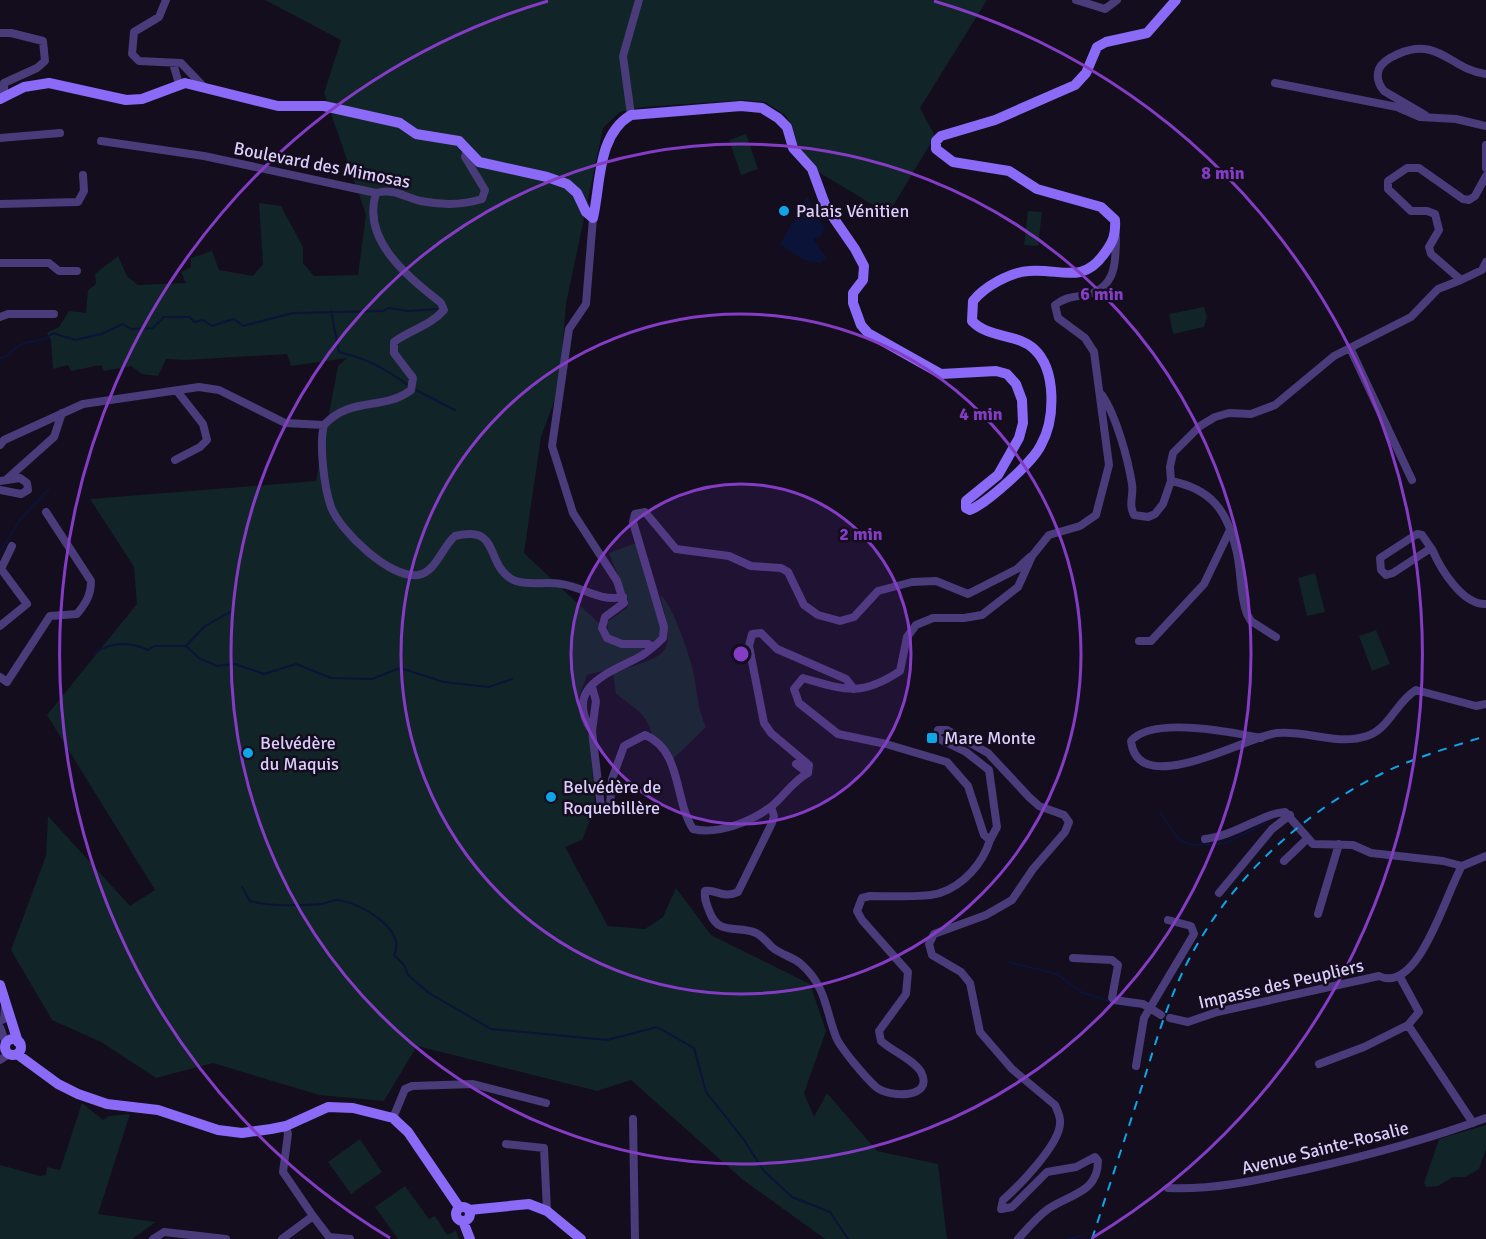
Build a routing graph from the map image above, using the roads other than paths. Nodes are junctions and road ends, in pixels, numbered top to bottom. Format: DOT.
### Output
graph roads {
  1 [pos="166,0"];
  2 [pos="639,0"];
  3 [pos="1076,0"];
  4 [pos="1110,0"];
  5 [pos="1116,0"];
  6 [pos="1176,0"];
  7 [pos="1091,2"];
  8 [pos="1106,9"];
  9 [pos="0,33"];
  10 [pos="173,63"];
  11 [pos="1486,74"];
  12 [pos="1275,83"];
  13 [pos="179,84"];
  14 [pos="204,87"];
  15 [pos="2,98"];
  16 [pos="631,115"];
  17 [pos="1429,118"];
  18 [pos="1486,126"];
  19 [pos="60,133"];
  20 [pos="0,138"];
  21 [pos="101,141"];
  22 [pos="1486,145"];
  23 [pos="467,150"];
  24 [pos="1486,168"];
  25 [pos="83,175"];
  26 [pos="1486,176"];
  27 [pos="376,193"];
  28 [pos="0,204"];
  29 [pos="593,218"];
  30 [pos="1116,237"];
  31 [pos="1486,262"];
  32 [pos="0,263"];
  33 [pos="77,271"];
  34 [pos="1461,280"];
  35 [pos="54,314"];
  36 [pos="0,317"];
  37 [pos="1350,348"];
  38 [pos="177,391"];
  39 [pos="1100,392"];
  40 [pos="62,413"];
  41 [pos="324,425"];
  42 [pos="0,445"];
  43 [pos="175,460"];
  44 [pos="3,480"];
  45 [pos="1413,480"];
  46 [pos="1171,481"];
  47 [pos="0,490"];
  48 [pos="46,512"];
  49 [pos="1229,532"];
  50 [pos="12,546"];
  51 [pos="1431,548"];
  52 [pos="1032,556"];
  53 [pos="623,597"];
  54 [pos="1486,604"];
  55 [pos="0,626"];
  56 [pos="1276,637"];
  57 [pos="1139,640"];
  58 [pos="748,646"];
  59 [pos="653,647"];
  60 [pos="743,656"];
  61 [pos="0,678"];
  62 [pos="592,687"];
  63 [pos="854,689"];
  64 [pos="1486,704"];
  65 [pos="592,731"];
  66 [pos="1261,738"];
  67 [pos="796,771"];
  68 [pos="808,773"];
  69 [pos="771,807"];
  70 [pos="1290,815"];
  71 [pos="1205,839"];
  72 [pos="1308,839"];
  73 [pos="990,840"];
  74 [pos="1338,844"];
  75 [pos="1486,856"];
  76 [pos="1284,861"];
  77 [pos="1462,866"];
  78 [pos="1219,892"];
  79 [pos="1318,914"];
  80 [pos="1168,920"];
  81 [pos="1073,958"];
  82 [pos="1400,977"];
  83 [pos="0,985"];
  84 [pos="5,998"];
  85 [pos="1150,1010"];
  86 [pos="0,1022"];
  87 [pos="1408,1024"];
  88 [pos="0,1027"];
  89 [pos="11,1049"];
  90 [pos="1319,1064"];
  91 [pos="1136,1066"];
  92 [pos="546,1103"];
  93 [pos="1486,1118"];
  94 [pos="393,1119"];
  95 [pos="633,1119"];
  96 [pos="1473,1123"];
  97 [pos="286,1126"];
  98 [pos="506,1144"];
  99 [pos="1168,1188"];
  100 [pos="464,1209"];
  101 [pos="548,1211"];
  102 [pos="313,1216"];
  103 [pos="153,1239"];
  104 [pos="226,1239"];
  105 [pos="282,1239"];
  106 [pos="350,1239"];
  107 [pos="470,1239"];
  108 [pos="581,1239"];
  109 [pos="635,1239"];
  110 [pos="1018,1239"];
  1 -- 10 [label="street"];
  2 -- 16 [label="street"];
  3 -- 7 [label="street"];
  4 -- 8 [label="street"];
  5 -- 8 [label="street"];
  6 -- 30 [label="street"];
  7 -- 8 [label="street"];
  9 -- 15 [label="street"];
  10 -- 13 [label="street"];
  10 -- 14 [label="street"];
  11 -- 17 [label="street"];
  12 -- 17 [label="street"];
  13 -- 14 [label="street"];
  13 -- 15 [label="street"];
  14 -- 23 [label="street"];
  16 -- 29 [label="street"];
  16 -- 30 [label="street"];
  17 -- 18 [label="street"];
  19 -- 20 [label="street"];
  21 -- 27 [label="street, Boulevard des Mimosas"];
  22 -- 24 [label="street"];
  23 -- 27 [label="street, Boulevard des Mimosas"];
  23 -- 29 [label="street"];
  25 -- 28 [label="street"];
  26 -- 34 [label="street"];
  27 -- 41 [label="street"];
  29 -- 53 [label="street"];
  30 -- 39 [label="street"];
  31 -- 34 [label="street"];
  32 -- 33 [label="street"];
  34 -- 37 [label="street"];
  35 -- 36 [label="street"];
  37 -- 45 [label="street"];
  37 -- 46 [label="street"];
  38 -- 40 [label="street"];
  38 -- 41 [label="street"];
  38 -- 43 [label="street"];
  39 -- 46 [label="street"];
  39 -- 52 [label="street"];
  40 -- 42 [label="street"];
  40 -- 44 [label="street"];
  41 -- 53 [label="street"];
  44 -- 47 [label="street"];
  46 -- 49 [label="street"];
  48 -- 61 [label="street"];
  49 -- 56 [label="street"];
  49 -- 57 [label="street"];
  50 -- 55 [label="street"];
  51 -- 51 [label="street"];
  51 -- 54 [label="street"];
  52 -- 59 [label="street"];
  52 -- 63 [label="street"];
  53 -- 59 [label="street"];
  58 -- 60 [label="street"];
  58 -- 63 [label="street"];
  58 -- 68 [label="street"];
  59 -- 62 [label="street"];
  62 -- 65 [label="street"];
  62 -- 65 [label="street"];
  63 -- 73 [label="street"];
  64 -- 66 [label="street"];
  65 -- 69 [label="street"];
  66 -- 66 [label="street"];
  67 -- 68 [label="street"];
  67 -- 68 [label="street"];
  67 -- 69 [label="street"];
  69 -- 73 [label="street"];
  70 -- 71 [label="street"];
  70 -- 72 [label="street"];
  70 -- 78 [label="street"];
  72 -- 74 [label="street"];
  72 -- 76 [label="street"];
  73 -- 110 [label="street"];
  74 -- 77 [label="street"];
  74 -- 79 [label="street"];
  75 -- 77 [label="street"];
  77 -- 82 [label="street"];
  80 -- 85 [label="street"];
  81 -- 85 [label="street, Impasse des Peupliers"];
  82 -- 85 [label="street, Impasse des Peupliers"];
  82 -- 87 [label="street"];
  83 -- 84 [label="street"];
  84 -- 86 [label="street"];
  84 -- 89 [label="street"];
  85 -- 91 [label="street"];
  87 -- 90 [label="street"];
  87 -- 96 [label="street"];
  88 -- 89 [label="street"];
  89 -- 97 [label="street"];
  92 -- 94 [label="street"];
  93 -- 96 [label="street, Avenue Sainte-Rosalie"];
  94 -- 97 [label="street"];
  94 -- 100 [label="street"];
  95 -- 109 [label="street"];
  96 -- 99 [label="street, Avenue Sainte-Rosalie"];
  97 -- 102 [label="street"];
  98 -- 101 [label="street"];
  100 -- 101 [label="street"];
  100 -- 107 [label="street"];
  101 -- 108 [label="street"];
  102 -- 105 [label="street"];
  102 -- 106 [label="street"];
  103 -- 104 [label="street"];
}
